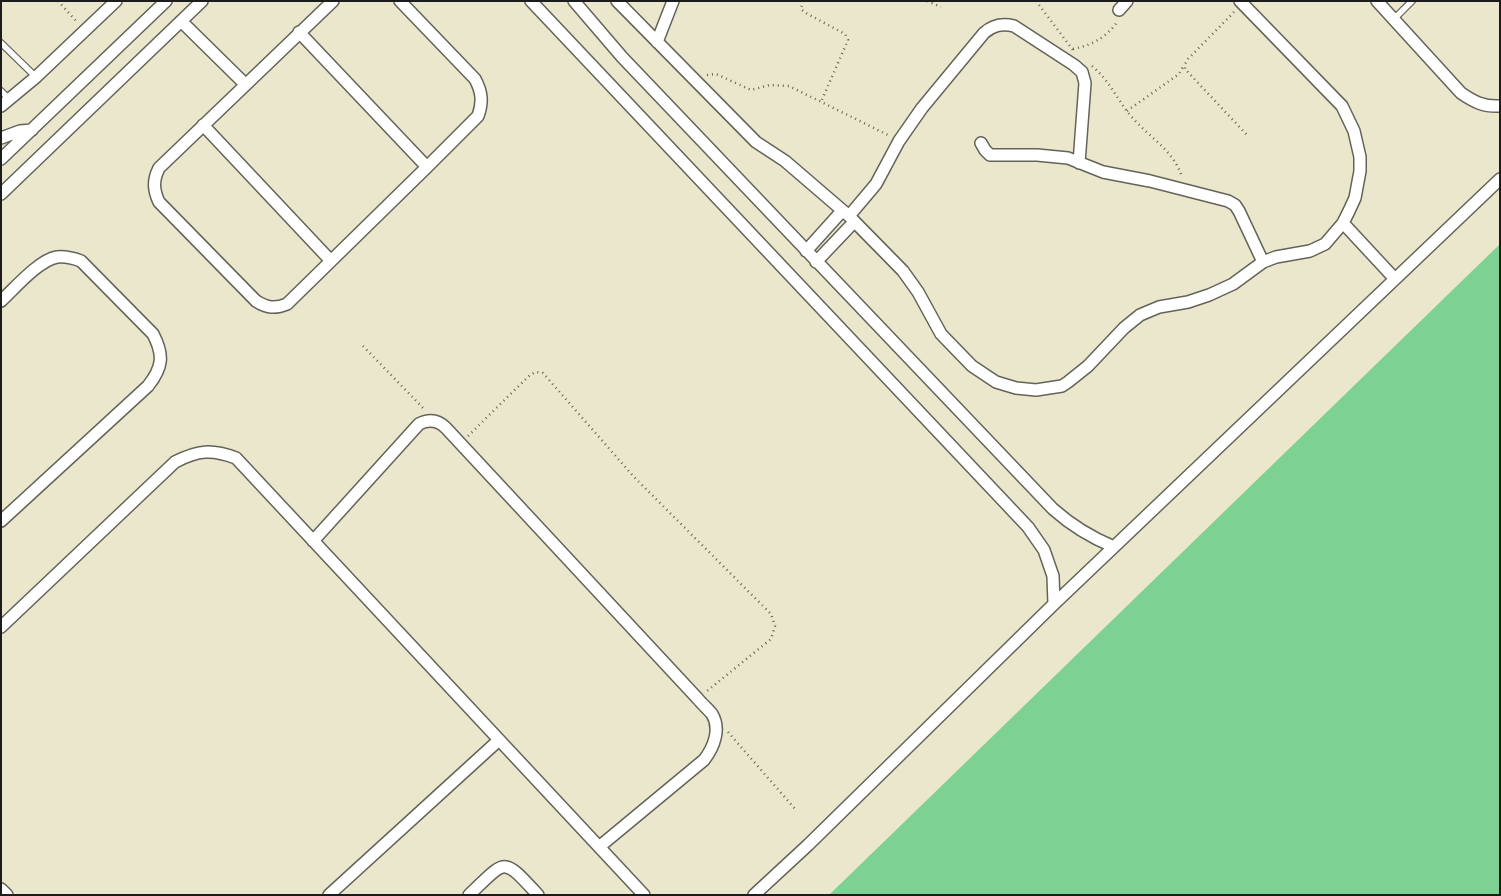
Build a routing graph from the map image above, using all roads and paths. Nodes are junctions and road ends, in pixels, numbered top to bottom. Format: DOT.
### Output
graph roads {
  1 [pos="58,1"];
  2 [pos="116,1"];
  3 [pos="166,1"];
  4 [pos="202,1"];
  5 [pos="333,1"];
  6 [pos="400,1"];
  7 [pos="531,1"];
  8 [pos="574,1"];
  9 [pos="617,1"];
  10 [pos="673,1"];
  11 [pos="803,1"];
  12 [pos="927,1"];
  13 [pos="1036,1"];
  14 [pos="1376,1"];
  15 [pos="1412,1"];
  16 [pos="1241,2"];
  17 [pos="1124,4"];
  18 [pos="941,7"];
  19 [pos="1394,20"];
  20 [pos="181,21"];
  21 [pos="85,31"];
  22 [pos="299,32"];
  23 [pos="656,42"];
  24 [pos="1,44"];
  25 [pos="1073,49"];
  26 [pos="1076,53"];
  27 [pos="1089,64"];
  28 [pos="1185,64"];
  29 [pos="36,77"];
  30 [pos="245,84"];
  31 [pos="700,87"];
  32 [pos="1,92"];
  33 [pos="821,102"];
  34 [pos="5,103"];
  35 [pos="1500,106"];
  36 [pos="1127,111"];
  37 [pos="203,125"];
  38 [pos="32,130"];
  39 [pos="1248,136"];
  40 [pos="1,138"];
  41 [pos="900,141"];
  42 [pos="981,143"];
  43 [pos="1,159"];
  44 [pos="1080,163"];
  45 [pos="427,167"];
  46 [pos="1500,179"];
  47 [pos="1184,190"];
  48 [pos="1,194"];
  49 [pos="848,216"];
  50 [pos="1343,223"];
  51 [pos="806,251"];
  52 [pos="331,261"];
  53 [pos="816,262"];
  54 [pos="1263,262"];
  55 [pos="1395,279"];
  56 [pos="1,301"];
  57 [pos="363,346"];
  58 [pos="436,421"];
  59 [pos="460,444"];
  60 [pos="1,521"];
  61 [pos="313,541"];
  62 [pos="1114,547"];
  63 [pos="1054,604"];
  64 [pos="1,627"];
  65 [pos="698,699"];
  66 [pos="725,729"];
  67 [pos="499,740"];
  68 [pos="796,810"];
  69 [pos="599,847"];
  70 [pos="1,889"];
  71 [pos="7,895"];
  72 [pos="329,895"];
  73 [pos="469,895"];
  74 [pos="538,895"];
  75 [pos="644,895"];
  76 [pos="754,895"];
  1 -- 21 [label="path"];
  2 -- 21 [label="street"];
  3 -- 38 [label="street"];
  4 -- 20 [label="street"];
  5 -- 22 [label="street"];
  6 -- 45 [label="street"];
  7 -- 63 [label="street"];
  8 -- 51 [label="street"];
  9 -- 23 [label="street"];
  10 -- 23 [label="street"];
  11 -- 33 [label="path"];
  12 -- 18 [label="path"];
  13 -- 25 [label="path"];
  14 -- 19 [label="street"];
  15 -- 19 [label="lane"];
  16 -- 28 [label="path"];
  16 -- 50 [label="street"];
  17 -- 25 [label="path"];
  19 -- 35 [label="street"];
  20 -- 30 [label="street"];
  20 -- 48 [label="street"];
  21 -- 29 [label="street"];
  22 -- 30 [label="street"];
  22 -- 45 [label="street"];
  23 -- 31 [label="street"];
  24 -- 29 [label="lane"];
  25 -- 26 [label="path"];
  27 -- 36 [label="path"];
  28 -- 36 [label="path"];
  28 -- 39 [label="path"];
  29 -- 34 [label="street"];
  30 -- 37 [label="street"];
  31 -- 33 [label="path"];
  31 -- 49 [label="street"];
  32 -- 34 [label="lane"];
  33 -- 41 [label="path"];
  36 -- 47 [label="path"];
  37 -- 52 [label="street"];
  37 -- 52 [label="street"];
  38 -- 40 [label="street"];
  38 -- 43 [label="street"];
  41 -- 44 [label="street"];
  41 -- 49 [label="street"];
  42 -- 44 [label="street"];
  44 -- 47 [label="street"];
  45 -- 52 [label="street"];
  46 -- 55 [label="street"];
  47 -- 54 [label="street"];
  49 -- 51 [label="street"];
  49 -- 53 [label="street"];
  49 -- 54 [label="street"];
  50 -- 54 [label="street"];
  50 -- 55 [label="street"];
  51 -- 53 [label="street"];
  53 -- 62 [label="street"];
  55 -- 62 [label="street"];
  56 -- 60 [label="street"];
  57 -- 58 [label="path"];
  58 -- 59 [label="street"];
  58 -- 61 [label="street"];
  59 -- 65 [label="street"];
  59 -- 65 [label="path"];
  61 -- 64 [label="street"];
  61 -- 67 [label="street"];
  62 -- 63 [label="street"];
  63 -- 76 [label="street"];
  65 -- 69 [label="street"];
  66 -- 68 [label="path"];
  67 -- 69 [label="street"];
  67 -- 72 [label="street"];
  69 -- 75 [label="street"];
  70 -- 71 [label="street"];
  73 -- 74 [label="street"];
}
